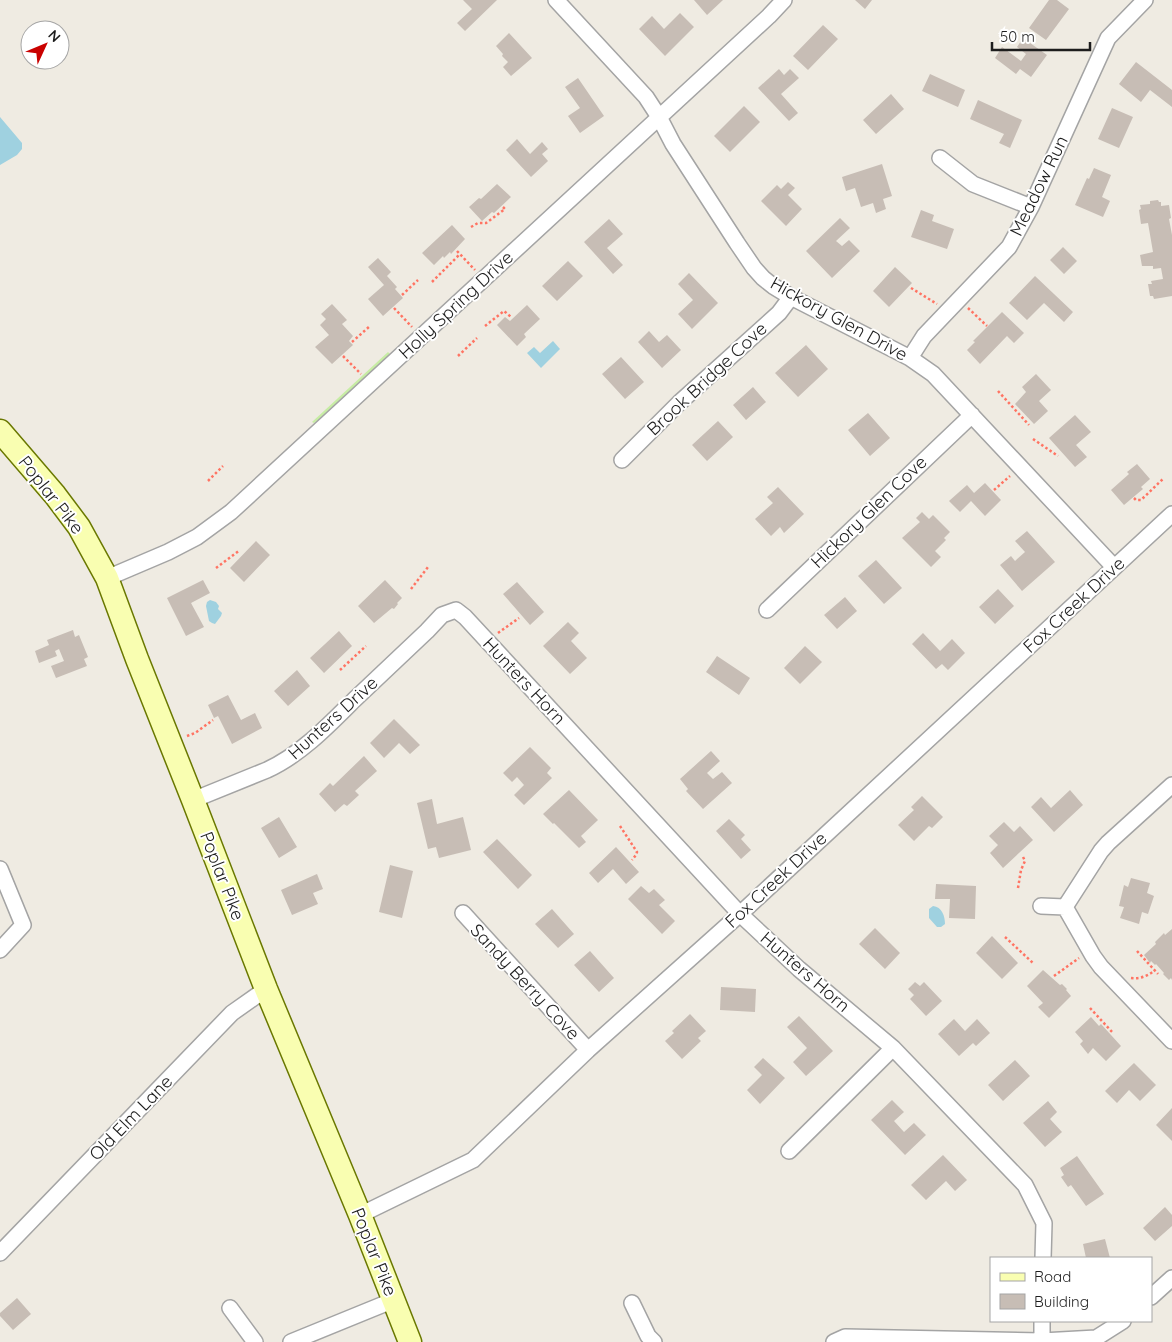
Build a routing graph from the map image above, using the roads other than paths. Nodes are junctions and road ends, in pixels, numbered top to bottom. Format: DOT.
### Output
graph roads {
  1 [pos="556,0"];
  2 [pos="784,0"];
  3 [pos="1145,0"];
  4 [pos="660,117"];
  5 [pos="940,158"];
  6 [pos="1031,207"];
  7 [pos="791,297"];
  8 [pos="910,358"];
  9 [pos="972,415"];
  10 [pos="0,431"];
  11 [pos="622,460"];
  12 [pos="1172,514"];
  13 [pos="1114,568"];
  14 [pos="106,578"];
  15 [pos="456,610"];
  16 [pos="767,610"];
  17 [pos="1172,785"];
  18 [pos="193,800"];
  19 [pos="0,868"];
  20 [pos="1041,906"];
  21 [pos="1065,907"];
  22 [pos="463,913"];
  23 [pos="740,914"];
  24 [pos="0,950"];
  25 [pos="266,989"];
  26 [pos="1172,1042"];
  27 [pos="893,1048"];
  28 [pos="588,1050"];
  29 [pos="789,1151"];
  30 [pos="360,1215"];
  31 [pos="0,1253"];
  32 [pos="1043,1257"];
  33 [pos="1172,1278"];
  34 [pos="1152,1296"];
  35 [pos="394,1300"];
  36 [pos="632,1303"];
  37 [pos="230,1308"];
  38 [pos="1042,1322"];
  39 [pos="1121,1322"];
  40 [pos="1042,1341"];
  41 [pos="255,1342"];
  42 [pos="290,1342"];
  43 [pos="410,1342"];
  44 [pos="654,1342"];
  45 [pos="834,1342"];
  1 -- 4 [label="street, Hickory Glen Drive"];
  2 -- 4 [label="street, Holly Spring Drive"];
  3 -- 6 [label="street, Meadow Run"];
  4 -- 7 [label="street, Hickory Glen Drive"];
  4 -- 14 [label="street, Holly Spring Drive"];
  5 -- 6 [label="street"];
  6 -- 8 [label="street, Meadow Run"];
  7 -- 8 [label="street, Hickory Glen Drive"];
  7 -- 11 [label="street, Brook Bridge Cove"];
  8 -- 9 [label="street, Hickory Glen Drive"];
  9 -- 13 [label="street, Hickory Glen Drive"];
  9 -- 16 [label="street, Hickory Glen Cove"];
  10 -- 14 [label="main road, Poplar Pike"];
  12 -- 13 [label="street, Fox Creek Drive"];
  13 -- 23 [label="street, Fox Creek Drive"];
  14 -- 18 [label="main road, Poplar Pike"];
  15 -- 18 [label="street, Hunters Drive"];
  15 -- 23 [label="street, Hunters Horn"];
  17 -- 21 [label="street"];
  18 -- 25 [label="main road, Poplar Pike"];
  19 -- 24 [label="street"];
  20 -- 21 [label="street"];
  21 -- 26 [label="street"];
  22 -- 28 [label="street, Sandy Berry Cove"];
  23 -- 27 [label="street, Hunters Horn"];
  23 -- 28 [label="street, Fox Creek Drive"];
  25 -- 30 [label="main road, Poplar Pike"];
  25 -- 31 [label="street, Old Elm Lane"];
  27 -- 29 [label="street"];
  27 -- 32 [label="street, Hunters Horn"];
  28 -- 30 [label="street, Fox Creek Drive"];
  30 -- 35 [label="main road, Poplar Pike"];
  33 -- 34 [label="street"];
  35 -- 42 [label="street"];
  35 -- 43 [label="main road, Poplar Pike"];
  36 -- 44 [label="street"];
  37 -- 41 [label="street"];
  38 -- 40 [label="street"];
  39 -- 40 [label="street"];
  40 -- 45 [label="street"];
}
